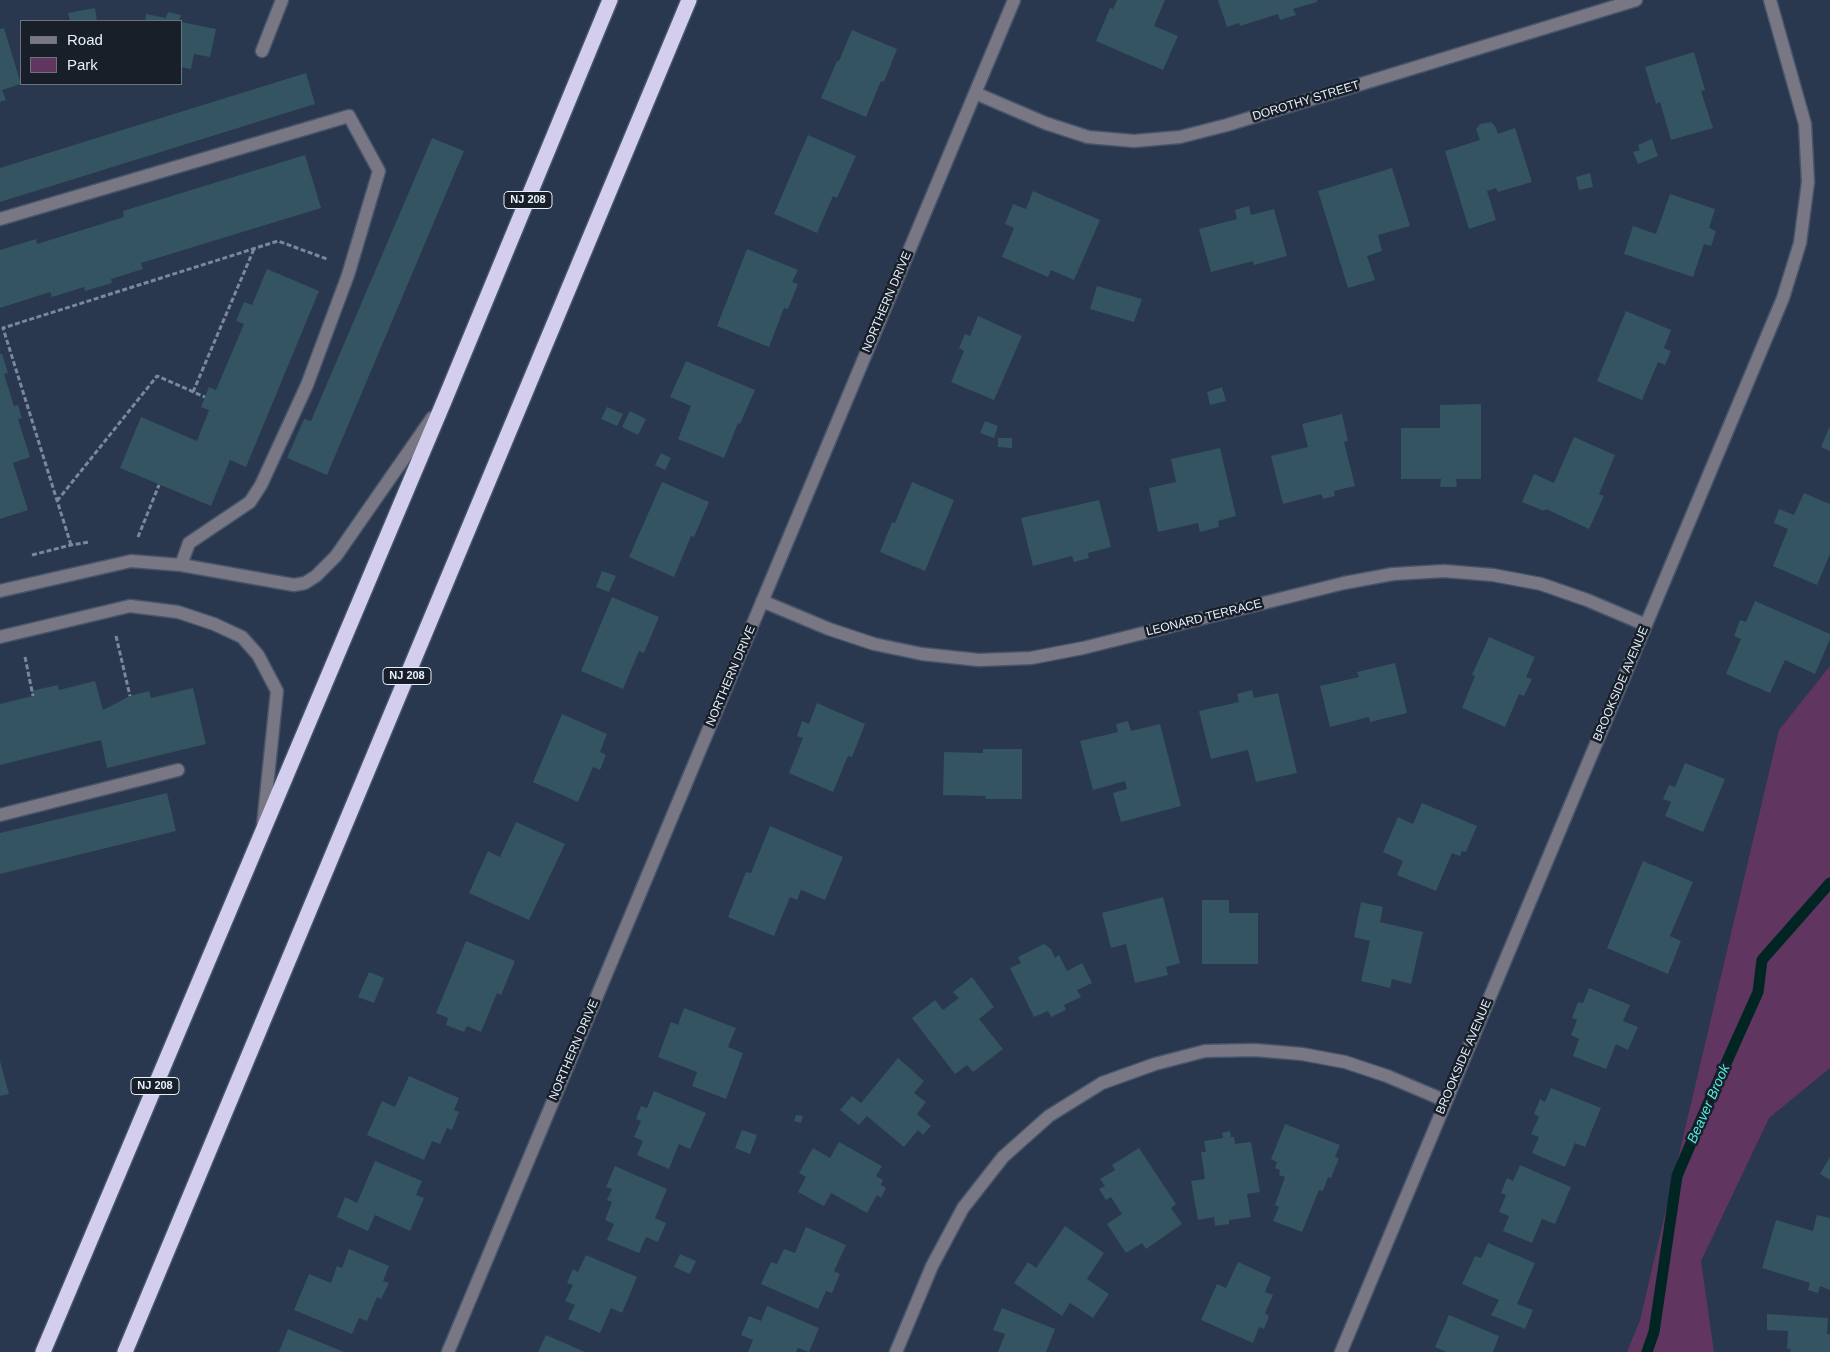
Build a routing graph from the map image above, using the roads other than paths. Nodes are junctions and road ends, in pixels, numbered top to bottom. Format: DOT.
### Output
graph roads {
  1 [pos="282,0"];
  2 [pos="610,0"];
  3 [pos="689,0"];
  4 [pos="1014,0"];
  5 [pos="1636,0"];
  6 [pos="1770,0"];
  7 [pos="262,51"];
  8 [pos="975,93"];
  9 [pos="0,219"];
  10 [pos="445,399"];
  11 [pos="181,565"];
  12 [pos="0,591"];
  13 [pos="762,601"];
  14 [pos="1646,625"];
  15 [pos="0,636"];
  16 [pos="178,770"];
  17 [pos="0,815"];
  18 [pos="262,833"];
  19 [pos="1446,1101"];
  20 [pos="46,1346"];
  21 [pos="39,1352"];
  22 [pos="125,1352"];
  23 [pos="448,1352"];
  24 [pos="896,1352"];
  25 [pos="1340,1352"];
  1 -- 7 [label="street"];
  2 -- 10 [label="highway, NJ 208"];
  3 -- 22 [label="highway, NJ 208"];
  4 -- 8 [label="street, NORTHERN DRIVE"];
  5 -- 8 [label="street, DOROTHY STREET"];
  6 -- 14 [label="street, BROOKSIDE AVENUE"];
  8 -- 13 [label="street, NORTHERN DRIVE"];
  9 -- 11 [label="street"];
  10 -- 11 [label="street"];
  10 -- 18 [label="highway, NJ 208"];
  11 -- 12 [label="street"];
  13 -- 14 [label="street, LEONARD TERRACE"];
  13 -- 23 [label="street, NORTHERN DRIVE"];
  14 -- 19 [label="street, BROOKSIDE AVENUE"];
  15 -- 18 [label="street"];
  16 -- 17 [label="street"];
  18 -- 20 [label="highway, NJ 208"];
  19 -- 24 [label="street"];
  19 -- 25 [label="street, BROOKSIDE AVENUE"];
  20 -- 21 [label="highway"];
}
